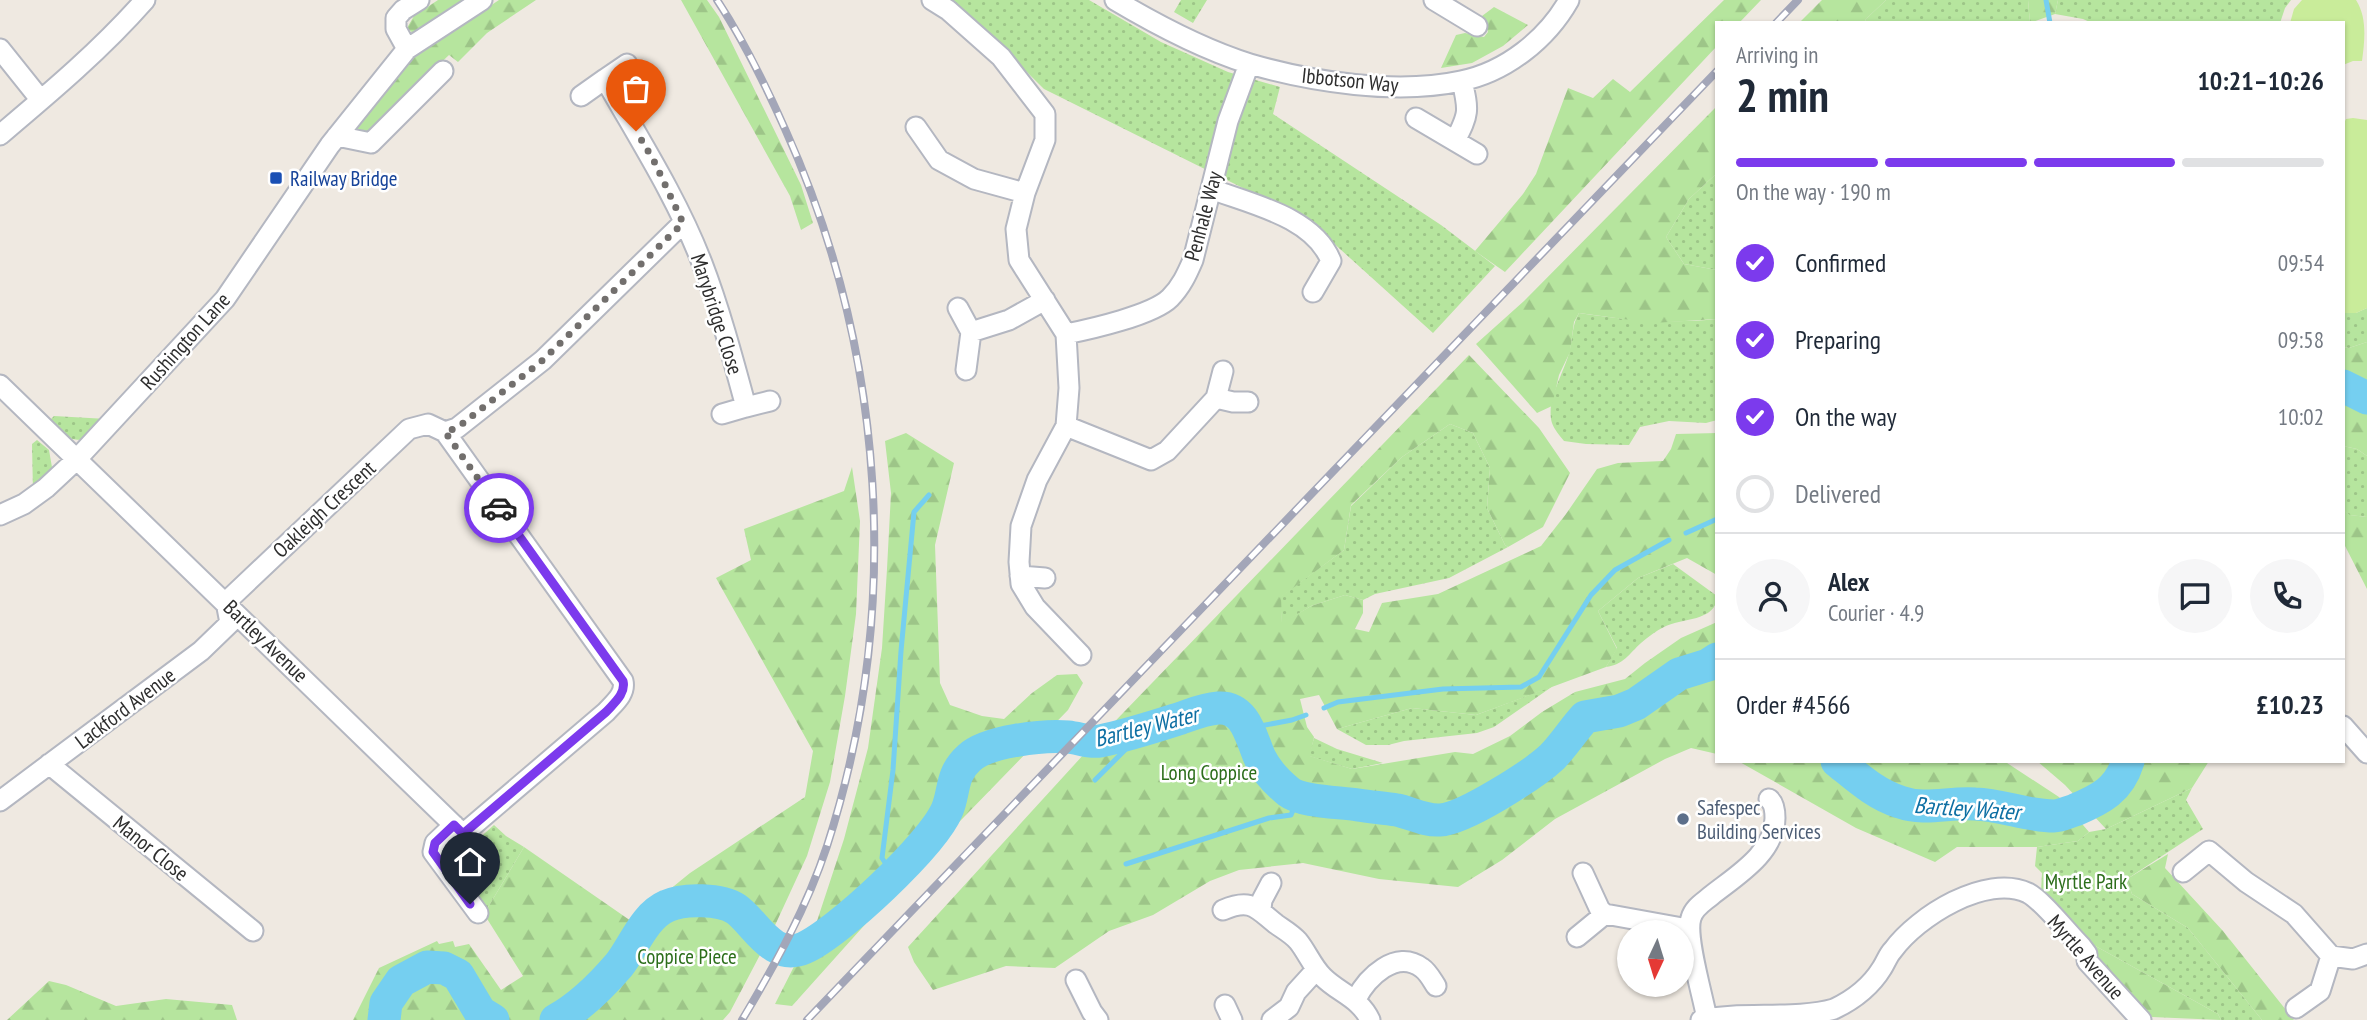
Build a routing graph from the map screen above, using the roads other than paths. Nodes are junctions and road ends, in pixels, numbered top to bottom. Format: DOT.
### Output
graph roads {
  1 [pos="145,0"];
  2 [pos="419,0"];
  3 [pos="482,0"];
  4 [pos="932,0"];
  5 [pos="1115,0"];
  6 [pos="1434,0"];
  7 [pos="1569,0"];
  8 [pos="1477,26"];
  9 [pos="0,49"];
  10 [pos="407,49"];
  11 [pos="627,64"];
  12 [pos="1249,64"];
  13 [pos="443,71"];
  14 [pos="605,79"];
  15 [pos="1462,81"];
  16 [pos="581,96"];
  17 [pos="40,99"];
  18 [pos="1416,118"];
  19 [pos="916,127"];
  20 [pos="0,135"];
  21 [pos="337,136"];
  22 [pos="1455,141"];
  23 [pos="1477,154"];
  24 [pos="1210,189"];
  25 [pos="1025,193"];
  26 [pos="683,223"];
  27 [pos="1313,292"];
  28 [pos="1045,300"];
  29 [pos="958,308"];
  30 [pos="971,332"];
  31 [pos="1066,334"];
  32 [pos="965,370"];
  33 [pos="1223,370"];
  34 [pos="0,386"];
  35 [pos="1216,398"];
  36 [pos="770,401"];
  37 [pos="1248,402"];
  38 [pos="746,407"];
  39 [pos="722,414"];
  40 [pos="434,423"];
  41 [pos="1066,426"];
  42 [pos="76,460"];
  43 [pos="0,516"];
  44 [pos="1020,576"];
  45 [pos="1045,578"];
  46 [pos="226,602"];
  47 [pos="1081,655"];
  48 [pos="2345,728"];
  49 [pos="2367,753"];
  50 [pos="48,764"];
  51 [pos="1769,799"];
  52 [pos="0,801"];
  53 [pos="458,829"];
  54 [pos="2183,872"];
  55 [pos="1583,873"];
  56 [pos="1271,883"];
  57 [pos="1261,909"];
  58 [pos="1223,910"];
  59 [pos="478,913"];
  60 [pos="1605,914"];
  61 [pos="1627,920"];
  62 [pos="1691,920"];
  63 [pos="253,931"];
  64 [pos="1577,937"];
  65 [pos="2367,954"];
  66 [pos="2331,956"];
  67 [pos="1694,959"];
  68 [pos="1317,970"];
  69 [pos="1076,979"];
  70 [pos="1436,986"];
  71 [pos="1356,999"];
  72 [pos="2296,1008"];
  73 [pos="1835,1015"];
  74 [pos="1704,1019"];
  75 [pos="1098,1020"];
  76 [pos="1272,1020"];
  77 [pos="1370,1020"];
  78 [pos="2141,1020"];
  1 -- 17 [label="street"];
  2 -- 10 [label="street"];
  3 -- 10 [label="street, Rushington Lane"];
  4 -- 25 [label="street"];
  5 -- 12 [label="street, Ibbotson Way"];
  6 -- 8 [label="street"];
  7 -- 15 [label="street, Ibbotson Way"];
  9 -- 17 [label="street"];
  10 -- 21 [label="street, Rushington Lane"];
  11 -- 14 [label="street"];
  12 -- 15 [label="street, Ibbotson Way"];
  12 -- 24 [label="street, Penhale Way"];
  13 -- 21 [label="street"];
  14 -- 16 [label="street"];
  14 -- 26 [label="street, Marybridge Close"];
  15 -- 22 [label="street"];
  17 -- 20 [label="street"];
  18 -- 22 [label="street"];
  19 -- 25 [label="street"];
  21 -- 42 [label="street, Rushington Lane"];
  22 -- 23 [label="street"];
  24 -- 27 [label="street"];
  24 -- 31 [label="street, Penhale Way"];
  25 -- 28 [label="street"];
  26 -- 38 [label="street, Marybridge Close"];
  26 -- 40 [label="street, Marybridge Close"];
  28 -- 30 [label="street"];
  28 -- 31 [label="street"];
  29 -- 30 [label="street"];
  30 -- 32 [label="street"];
  31 -- 41 [label="street"];
  33 -- 35 [label="street"];
  34 -- 42 [label="street, Bartley Avenue"];
  35 -- 37 [label="street"];
  35 -- 41 [label="street"];
  36 -- 38 [label="street"];
  38 -- 39 [label="street"];
  40 -- 46 [label="street, Oakleigh Crescent"];
  40 -- 53 [label="street"];
  41 -- 44 [label="street"];
  42 -- 43 [label="street, Rushington Lane"];
  42 -- 46 [label="street, Bartley Avenue"];
  44 -- 45 [label="street"];
  44 -- 47 [label="street"];
  46 -- 50 [label="street, Lackford Avenue"];
  46 -- 53 [label="street, Bartley Avenue"];
  48 -- 49 [label="street"];
  50 -- 52 [label="street, Lackford Avenue"];
  50 -- 63 [label="street, Manor Close"];
  51 -- 62 [label="street"];
  53 -- 59 [label="street"];
  54 -- 66 [label="street"];
  55 -- 60 [label="street"];
  56 -- 57 [label="street"];
  57 -- 58 [label="street"];
  57 -- 68 [label="street"];
  60 -- 61 [label="street"];
  60 -- 64 [label="street"];
  65 -- 66 [label="street"];
  66 -- 72 [label="street"];
  67 -- 74 [label="street"];
  68 -- 71 [label="street"];
  68 -- 76 [label="street"];
  69 -- 75 [label="street"];
  70 -- 71 [label="street"];
  71 -- 77 [label="street"];
  73 -- 74 [label="street, Myrtle Avenue"];
  73 -- 78 [label="street, Myrtle Avenue"];
}
